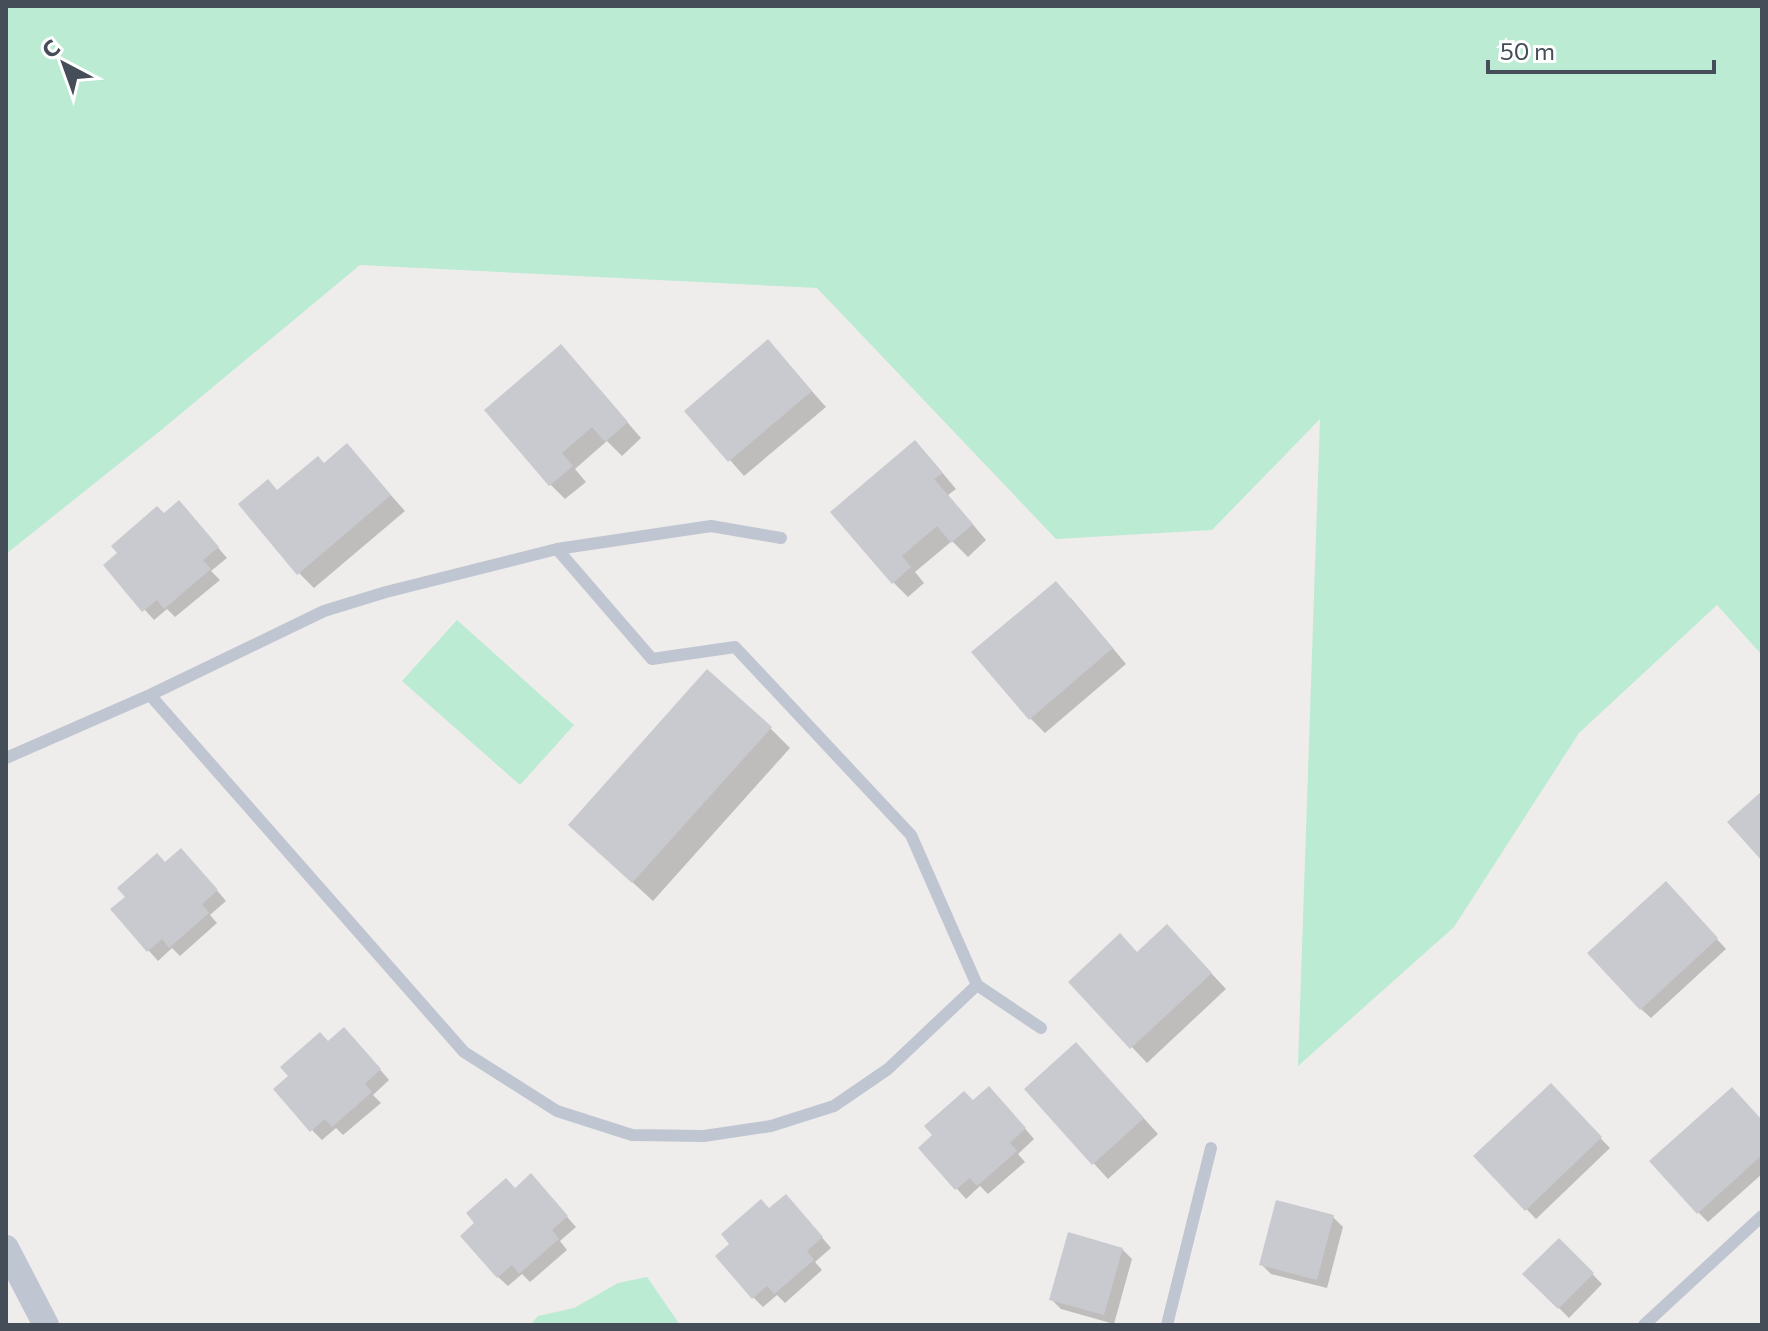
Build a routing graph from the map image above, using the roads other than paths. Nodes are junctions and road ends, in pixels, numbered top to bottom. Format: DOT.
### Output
graph roads {
  1 [pos="781,538"];
  2 [pos="557,549"];
  3 [pos="150,695"];
  4 [pos="6,758"];
  5 [pos="977,985"];
  6 [pos="1041,1028"];
  7 [pos="1211,1148"];
  8 [pos="1762,1216"];
  9 [pos="6,1248"];
  10 [pos="46,1325"];
  11 [pos="1167,1325"];
  12 [pos="1644,1325"];
  1 -- 2 [label="lane"];
  2 -- 3 [label="lane"];
  2 -- 5 [label="lane"];
  3 -- 4 [label="lane"];
  3 -- 5 [label="lane"];
  5 -- 6 [label="lane"];
  7 -- 11 [label="lane"];
  8 -- 12 [label="lane"];
  9 -- 10 [label="street"];
}
